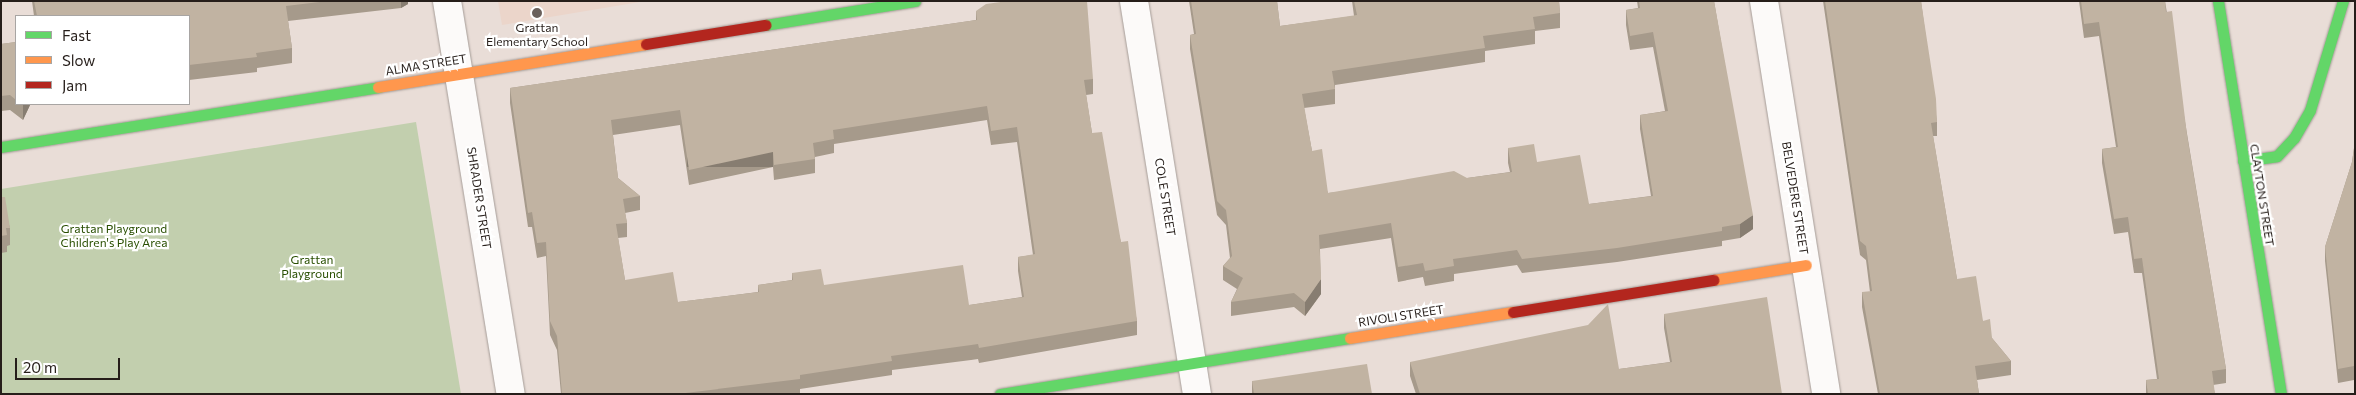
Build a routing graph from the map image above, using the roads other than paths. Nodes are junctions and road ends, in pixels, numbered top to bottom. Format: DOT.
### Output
graph roads {
  1 [pos="447,1"];
  2 [pos="914,1"];
  3 [pos="1134,1"];
  4 [pos="1764,1"];
  5 [pos="2218,1"];
  6 [pos="2343,1"];
  7 [pos="459,74"];
  8 [pos="1,147"];
  9 [pos="2243,161"];
  10 [pos="1806,265"];
  11 [pos="1192,364"];
  12 [pos="511,394"];
  13 [pos="1000,394"];
  14 [pos="1197,394"];
  15 [pos="1826,394"];
  16 [pos="2281,394"];
  1 -- 7 [label="street, SHRADER STREET"];
  2 -- 7 [label="street, ALMA STREET"];
  3 -- 11 [label="street, COLE STREET"];
  4 -- 10 [label="street, BELVEDERE STREET"];
  5 -- 9 [label="street, CLAYTON STREET"];
  6 -- 9 [label="street"];
  7 -- 8 [label="street, ALMA STREET"];
  7 -- 12 [label="street, SHRADER STREET"];
  9 -- 16 [label="street, CLAYTON STREET"];
  10 -- 11 [label="street, RIVOLI STREET"];
  10 -- 15 [label="street, BELVEDERE STREET"];
  11 -- 13 [label="street, RIVOLI STREET"];
  11 -- 14 [label="street, COLE STREET"];
}
